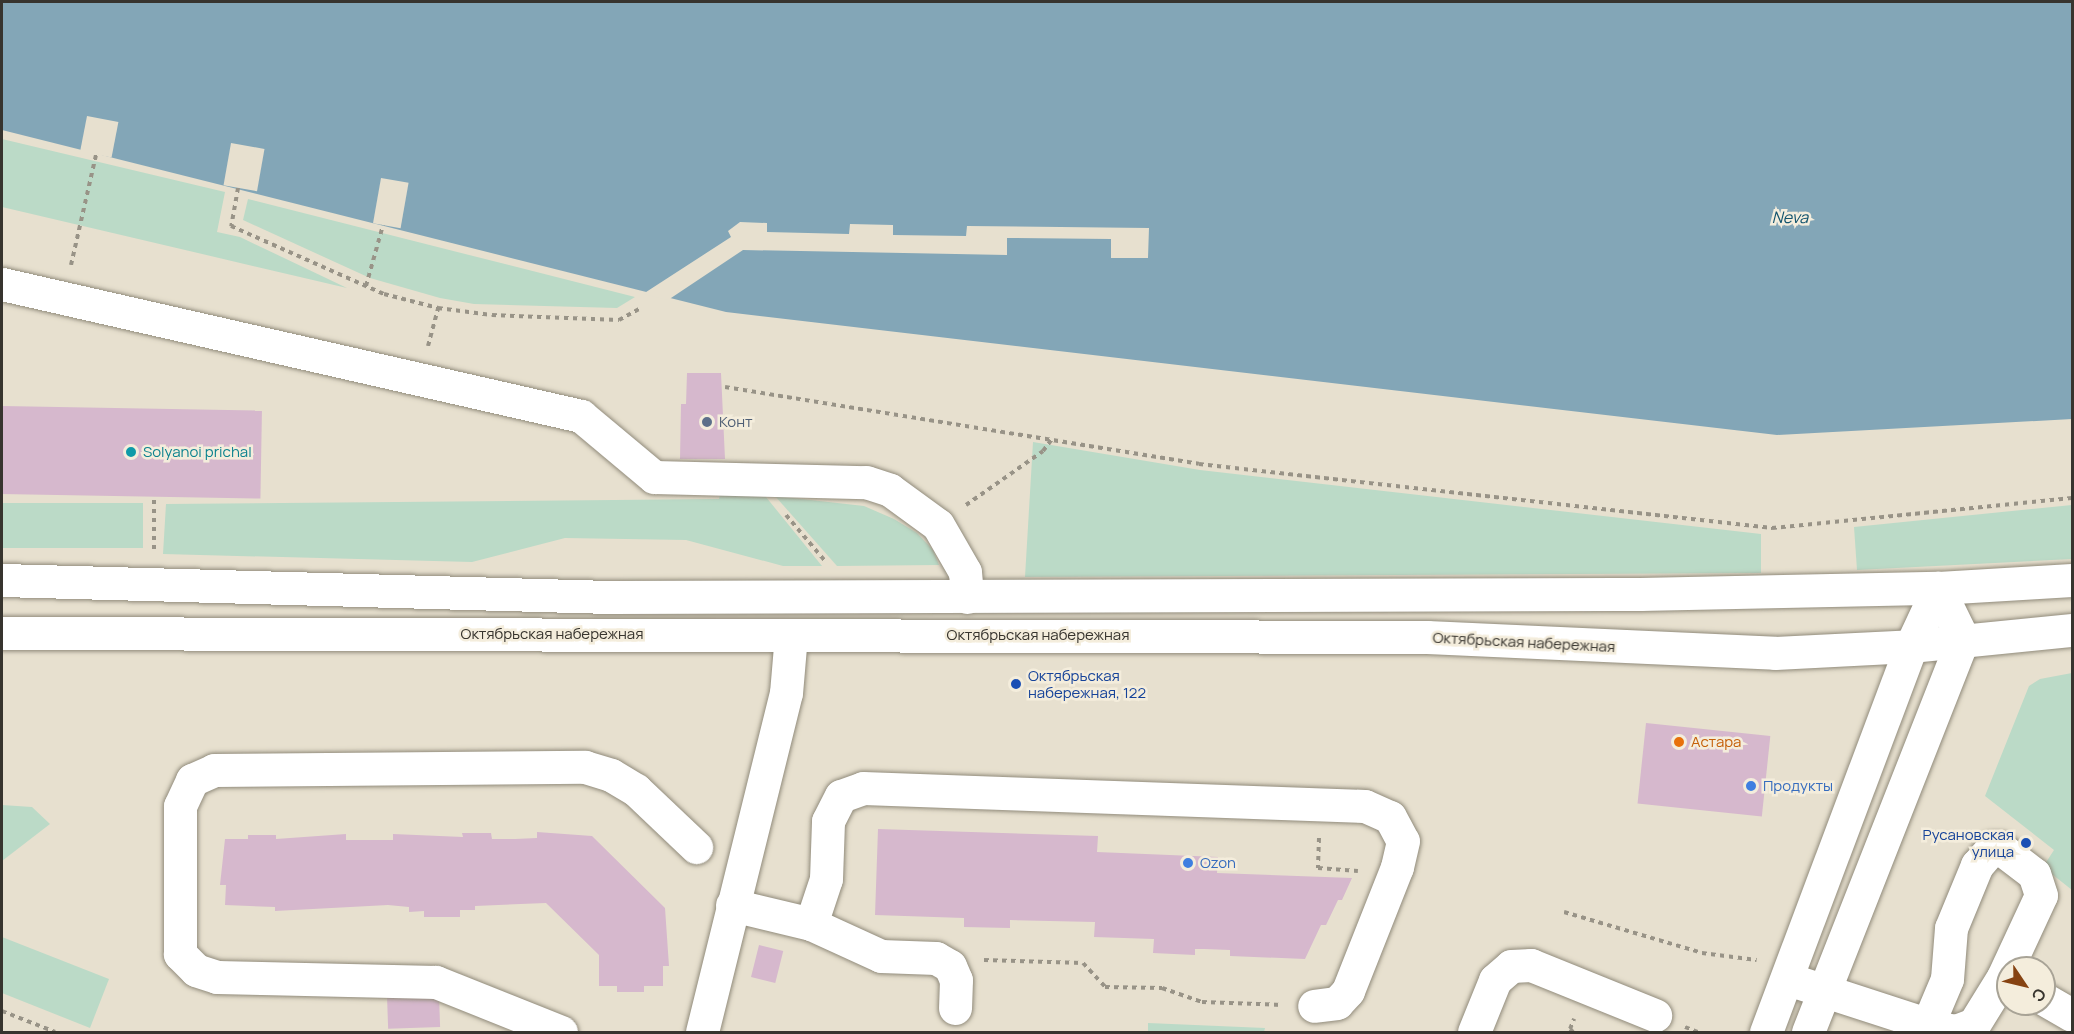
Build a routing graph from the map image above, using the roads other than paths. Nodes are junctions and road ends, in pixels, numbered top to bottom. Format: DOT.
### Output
graph roads {
  1 [pos="2,284"];
  2 [pos="2,580"];
  3 [pos="2073,580"];
  4 [pos="1938,588"];
  5 [pos="967,597"];
  6 [pos="2073,630"];
  7 [pos="2,633"];
  8 [pos="791,635"];
  9 [pos="1964,639"];
  10 [pos="1911,646"];
  11 [pos="696,847"];
  12 [pos="732,905"];
  13 [pos="811,924"];
  14 [pos="2016,956"];
  15 [pos="1788,979"];
  16 [pos="1825,992"];
  17 [pos="1996,993"];
  18 [pos="1314,1006"];
  19 [pos="2056,1006"];
  20 [pos="955,1008"];
  21 [pos="1655,1015"];
  22 [pos="2073,1015"];
  23 [pos="1928,1024"];
  24 [pos="561,1032"];
  25 [pos="702,1032"];
  26 [pos="1474,1032"];
  27 [pos="1766,1032"];
  28 [pos="1808,1032"];
  1 -- 5 [label="main road"];
  2 -- 5 [label="main road"];
  3 -- 4 [label="main road"];
  4 -- 5 [label="main road"];
  4 -- 9 [label="main road"];
  4 -- 10 [label="main road"];
  6 -- 9 [label="main road, Октябрьская набережная"];
  7 -- 8 [label="main road, Октябрьская набережная"];
  8 -- 10 [label="main road, Октябрьская набережная"];
  8 -- 12 [label="main road"];
  9 -- 10 [label="main road, Октябрьская набережная"];
  9 -- 16 [label="main road"];
  10 -- 15 [label="main road"];
  11 -- 24 [label="main road"];
  12 -- 13 [label="main road"];
  12 -- 25 [label="main road"];
  13 -- 18 [label="main road"];
  13 -- 20 [label="main road"];
  14 -- 23 [label="main road"];
  15 -- 16 [label="main road"];
  15 -- 27 [label="main road"];
  16 -- 23 [label="main road"];
  16 -- 28 [label="main road"];
  17 -- 23 [label="main road"];
  19 -- 22 [label="main road"];
  21 -- 26 [label="main road"];
}
